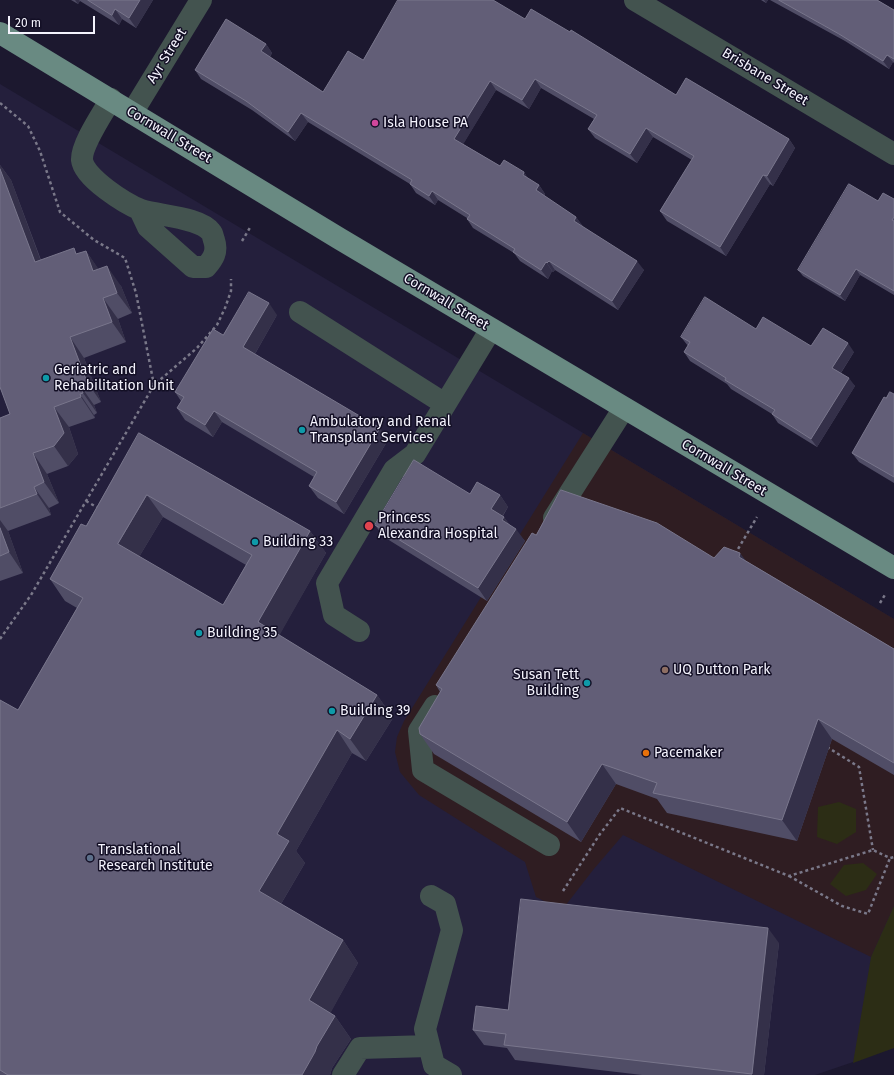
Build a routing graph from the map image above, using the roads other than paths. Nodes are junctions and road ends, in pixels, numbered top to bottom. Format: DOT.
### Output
graph roads {
  1 [pos="201,0"];
  2 [pos="635,0"];
  3 [pos="0,32"];
  4 [pos="111,100"];
  5 [pos="132,113"];
  6 [pos="894,154"];
  7 [pos="140,210"];
  8 [pos="300,312"];
  9 [pos="491,329"];
  10 [pos="445,404"];
  11 [pos="624,408"];
  12 [pos="546,532"];
  13 [pos="894,568"];
  14 [pos="359,631"];
  15 [pos="444,692"];
  16 [pos="549,845"];
  17 [pos="431,896"];
  18 [pos="429,1046"];
  19 [pos="343,1075"];
  20 [pos="451,1075"];
  1 -- 5 [label="street, Ayr Street"];
  2 -- 6 [label="street, Brisbane Street"];
  3 -- 4 [label="main road, Cornwall Street"];
  4 -- 5 [label="main road, Cornwall Street"];
  4 -- 7 [label="street"];
  5 -- 9 [label="main road, Cornwall Street"];
  8 -- 10 [label="street"];
  9 -- 10 [label="street"];
  9 -- 11 [label="main road, Cornwall Street"];
  10 -- 14 [label="street"];
  11 -- 12 [label="street"];
  11 -- 13 [label="main road, Cornwall Street"];
  15 -- 16 [label="street"];
  17 -- 18 [label="street"];
  18 -- 19 [label="street"];
  18 -- 20 [label="street"];
}
